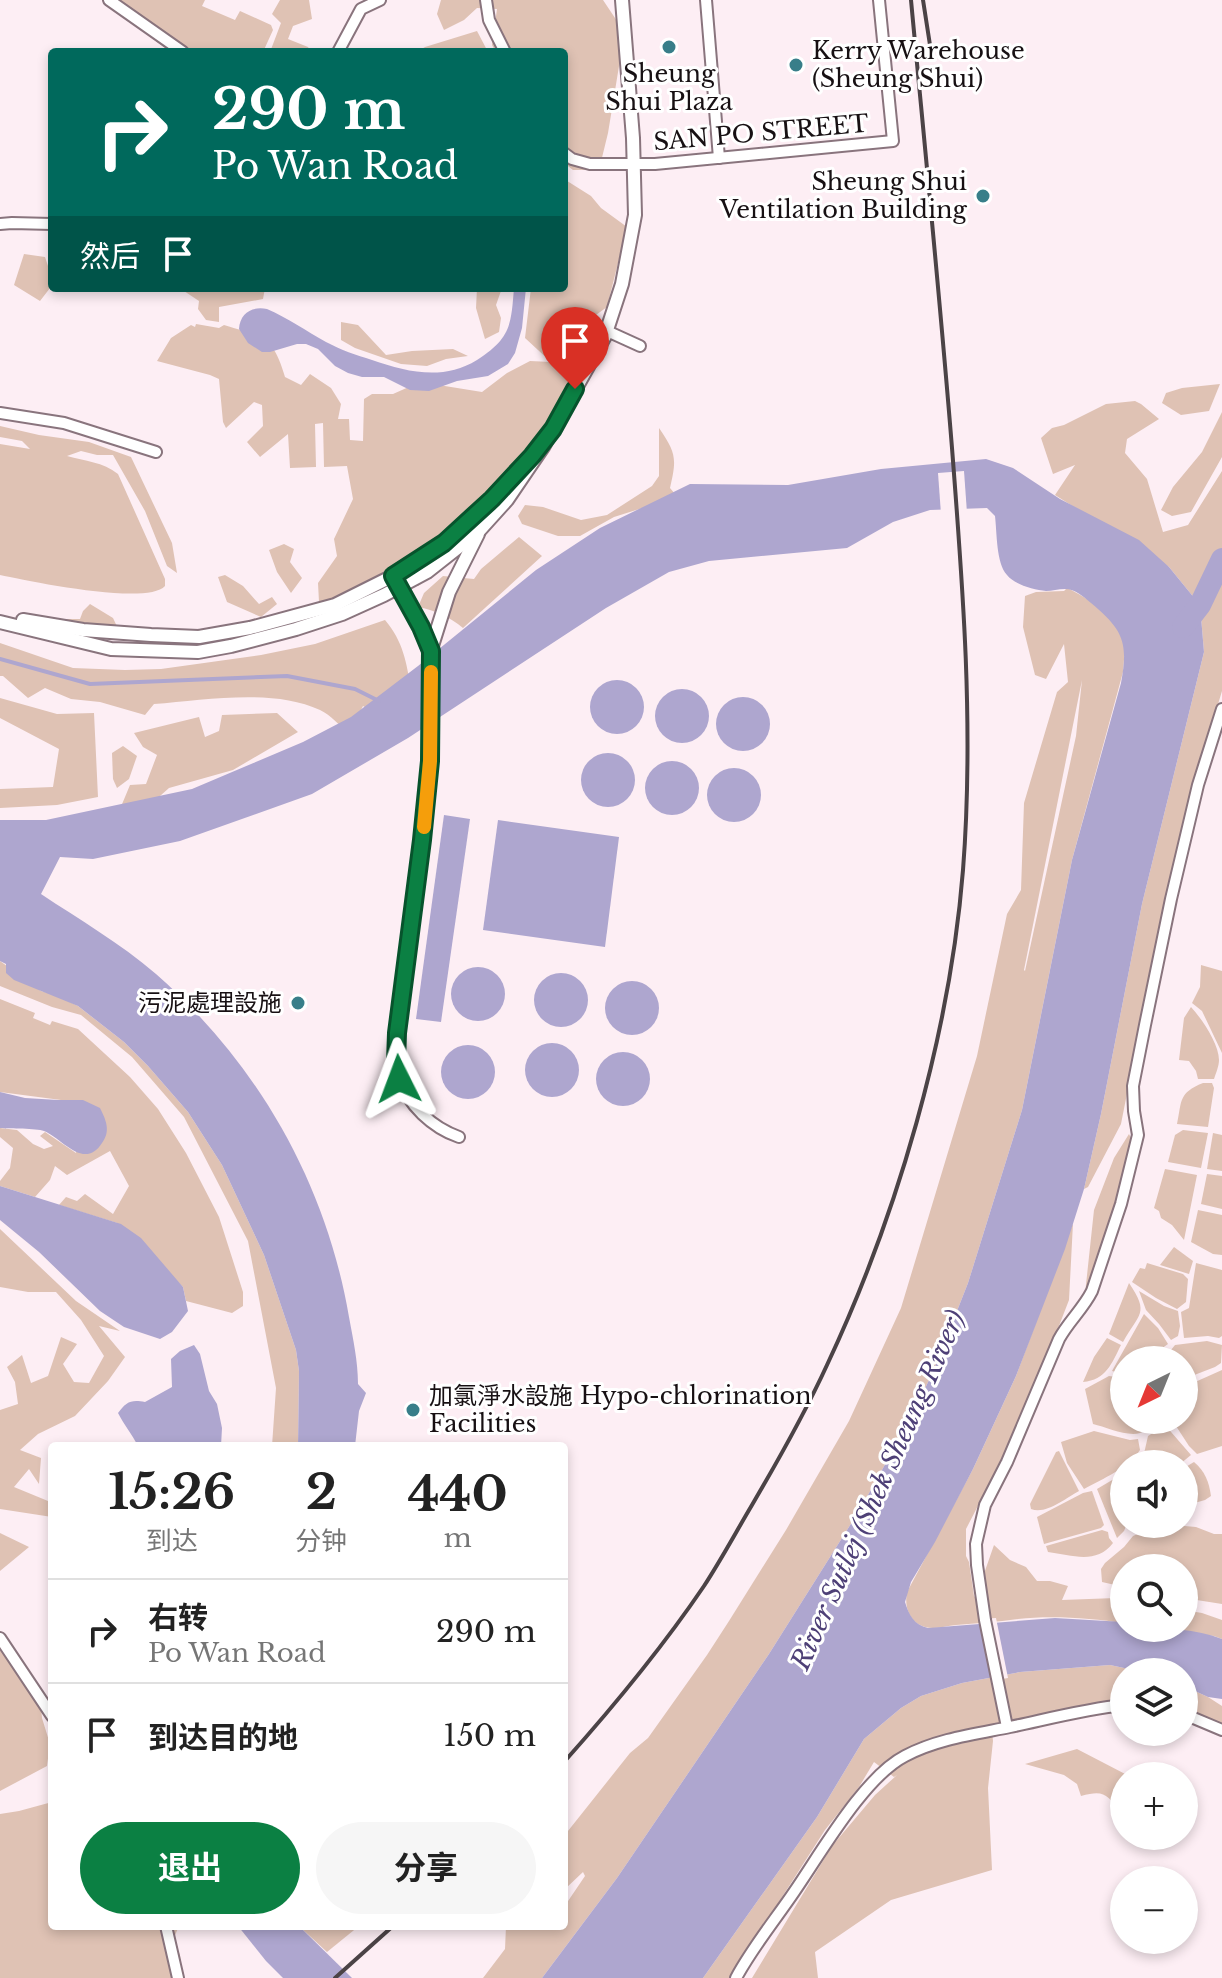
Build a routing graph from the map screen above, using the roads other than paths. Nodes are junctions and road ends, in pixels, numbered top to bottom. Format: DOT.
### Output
graph roads {
  1 [pos="109,0"];
  2 [pos="380,0"];
  3 [pos="486,0"];
  4 [pos="622,0"];
  5 [pos="706,0"];
  6 [pos="879,0"];
  7 [pos="177,48"];
  8 [pos="340,48"];
  9 [pos="503,48"];
  10 [pos="568,156"];
  11 [pos="719,158"];
  12 [pos="634,165"];
  13 [pos="0,224"];
  14 [pos="48,224"];
  15 [pos="607,331"];
  16 [pos="640,346"];
  17 [pos="0,413"];
  18 [pos="553,429"];
  19 [pos="156,452"];
  20 [pos="479,531"];
  21 [pos="397,581"];
  22 [pos="0,620"];
  23 [pos="431,649"];
  24 [pos="1222,709"];
  25 [pos="459,1137"];
  26 [pos="0,1638"];
  27 [pos="1110,1707"];
  28 [pos="48,1710"];
  29 [pos="1198,1720"];
  30 [pos="1007,1727"];
  31 [pos="1222,1730"];
  32 [pos="167,1930"];
  33 [pos="178,1978"];
  34 [pos="736,1978"];
  1 -- 7 [label="street"];
  2 -- 8 [label="street"];
  3 -- 9 [label="street"];
  4 -- 12 [label="street"];
  5 -- 11 [label="street"];
  6 -- 11 [label="street, SAN PO STREET"];
  10 -- 12 [label="street, SAN PO STREET"];
  11 -- 12 [label="street, SAN PO STREET"];
  12 -- 15 [label="street"];
  13 -- 14 [label="street"];
  15 -- 16 [label="street"];
  15 -- 18 [label="street"];
  17 -- 19 [label="street"];
  18 -- 20 [label="street"];
  18 -- 21 [label="street"];
  20 -- 21 [label="street"];
  20 -- 23 [label="street"];
  21 -- 22 [label="street"];
  21 -- 23 [label="street"];
  23 -- 25 [label="street"];
  24 -- 30 [label="street"];
  26 -- 28 [label="street"];
  27 -- 30 [label="street"];
  29 -- 31 [label="street"];
  30 -- 34 [label="street"];
  32 -- 33 [label="street"];
}
